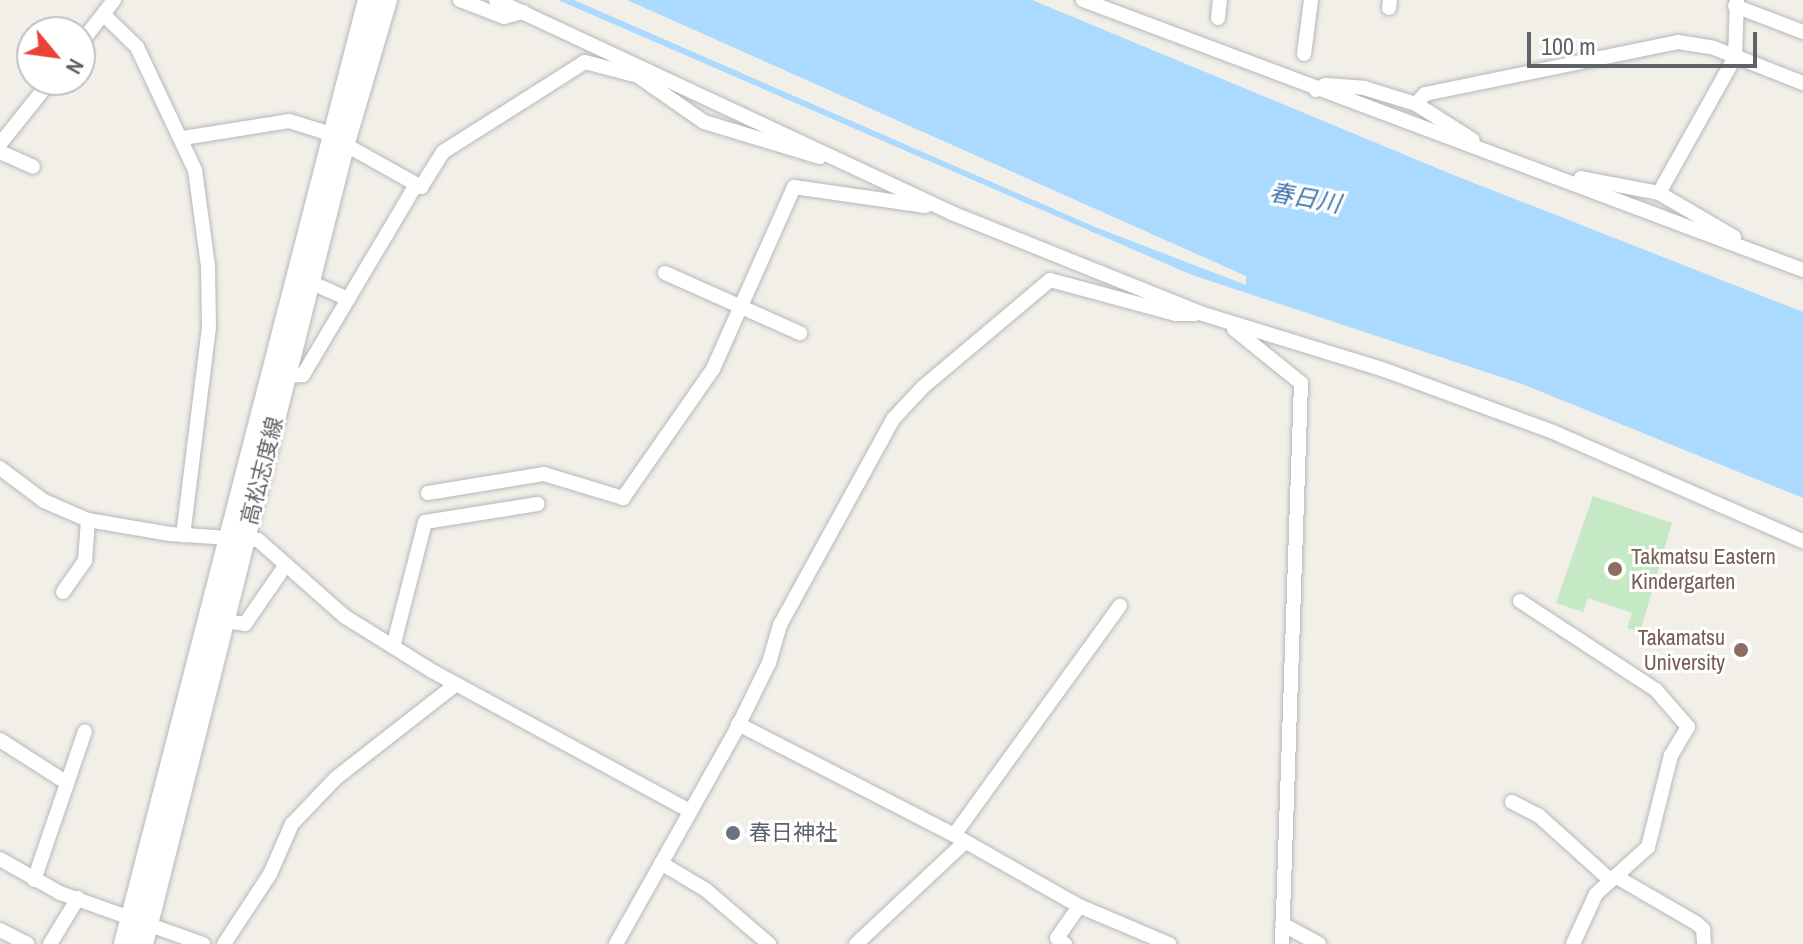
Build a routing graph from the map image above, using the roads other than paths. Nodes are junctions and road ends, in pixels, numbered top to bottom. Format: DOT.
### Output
graph roads {
  1 [pos="114,0"];
  2 [pos="368,0"];
  3 [pos="387,0"];
  4 [pos="460,0"];
  5 [pos="496,0"];
  6 [pos="1083,0"];
  7 [pos="1220,0"];
  8 [pos="1311,0"];
  9 [pos="1736,3"];
  10 [pos="523,12"];
  11 [pos="104,15"];
  12 [pos="1218,18"];
  13 [pos="96,25"];
  14 [pos="1803,32"];
  15 [pos="1304,54"];
  16 [pos="1735,57"];
  17 [pos="640,70"];
  18 [pos="1803,83"];
  19 [pos="1316,90"];
  20 [pos="38,96"];
  21 [pos="1416,104"];
  22 [pos="183,138"];
  23 [pos="337,141"];
  24 [pos="0,144"];
  25 [pos="0,152"];
  26 [pos="1494,153"];
  27 [pos="838,160"];
  28 [pos="33,167"];
  29 [pos="1563,179"];
  30 [pos="416,185"];
  31 [pos="1659,193"];
  32 [pos="942,208"];
  33 [pos="1770,257"];
  34 [pos="1803,262"];
  35 [pos="1803,270"];
  36 [pos="665,273"];
  37 [pos="310,282"];
  38 [pos="348,299"];
  39 [pos="742,307"];
  40 [pos="1203,314"];
  41 [pos="1223,321"];
  42 [pos="800,333"];
  43 [pos="286,376"];
  44 [pos="0,468"];
  45 [pos="428,493"];
  46 [pos="538,504"];
  47 [pos="88,520"];
  48 [pos="183,535"];
  49 [pos="236,539"];
  50 [pos="1803,541"];
  51 [pos="285,566"];
  52 [pos="63,592"];
  53 [pos="1520,601"];
  54 [pos="1120,606"];
  55 [pos="224,621"];
  56 [pos="393,647"];
  57 [pos="455,685"];
  58 [pos="738,724"];
  59 [pos="85,731"];
  60 [pos="0,740"];
  61 [pos="67,783"];
  62 [pos="1512,802"];
  63 [pos="690,811"];
  64 [pos="960,838"];
  65 [pos="0,859"];
  66 [pos="661,863"];
  67 [pos="1612,877"];
  68 [pos="34,880"];
  69 [pos="78,898"];
  70 [pos="1079,906"];
  71 [pos="140,917"];
  72 [pos="1282,924"];
  73 [pos="0,930"];
  74 [pos="28,944"];
  75 [pos="50,944"];
  76 [pos="124,944"];
  77 [pos="143,944"];
  78 [pos="203,944"];
  79 [pos="225,944"];
  80 [pos="616,944"];
  81 [pos="769,944"];
  82 [pos="856,944"];
  83 [pos="1065,944"];
  84 [pos="1169,944"];
  85 [pos="1282,944"];
  86 [pos="1319,944"];
  87 [pos="1573,944"];
  88 [pos="1704,944"];
  1 -- 11 [label="street"];
  2 -- 23 [label="main road, 高松志度線"];
  3 -- 23 [label="main road, 高松志度線"];
  4 -- 10 [label="street"];
  5 -- 10 [label="street"];
  6 -- 19 [label="street"];
  7 -- 12 [label="street"];
  8 -- 15 [label="street"];
  9 -- 14 [label="street"];
  9 -- 16 [label="street"];
  10 -- 17 [label="street"];
  11 -- 13 [label="street"];
  11 -- 22 [label="street"];
  16 -- 18 [label="street"];
  16 -- 21 [label="street"];
  16 -- 31 [label="street"];
  17 -- 27 [label="street"];
  17 -- 27 [label="street"];
  17 -- 30 [label="street"];
  19 -- 21 [label="street"];
  19 -- 26 [label="street"];
  20 -- 24 [label="street"];
  21 -- 26 [label="street"];
  22 -- 23 [label="street"];
  22 -- 48 [label="street"];
  23 -- 30 [label="street"];
  23 -- 37 [label="main road, 高松志度線"];
  23 -- 49 [label="main road, 高松志度線"];
  25 -- 28 [label="street"];
  26 -- 29 [label="street"];
  27 -- 32 [label="street"];
  29 -- 31 [label="street"];
  29 -- 33 [label="street"];
  30 -- 38 [label="street"];
  31 -- 33 [label="street"];
  32 -- 39 [label="street"];
  32 -- 40 [label="street"];
  33 -- 34 [label="street"];
  33 -- 35 [label="street"];
  36 -- 39 [label="street"];
  37 -- 38 [label="street"];
  37 -- 43 [label="main road, 高松志度線"];
  38 -- 43 [label="street"];
  39 -- 42 [label="street"];
  39 -- 45 [label="street"];
  40 -- 41 [label="street"];
  40 -- 58 [label="street"];
  41 -- 50 [label="street"];
  41 -- 72 [label="street"];
  43 -- 49 [label="main road, 高松志度線"];
  44 -- 47 [label="street"];
  46 -- 56 [label="street"];
  47 -- 48 [label="street"];
  47 -- 52 [label="street"];
  48 -- 49 [label="street"];
  49 -- 51 [label="street"];
  49 -- 55 [label="main road, 高松志度線"];
  49 -- 71 [label="main road, 高松志度線"];
  51 -- 55 [label="street"];
  51 -- 56 [label="street"];
  53 -- 67 [label="street"];
  54 -- 64 [label="street"];
  55 -- 71 [label="main road, 高松志度線"];
  56 -- 57 [label="street"];
  57 -- 63 [label="street"];
  57 -- 79 [label="street"];
  58 -- 63 [label="street"];
  58 -- 64 [label="street"];
  59 -- 61 [label="street"];
  60 -- 61 [label="street"];
  61 -- 68 [label="street"];
  62 -- 67 [label="street"];
  63 -- 66 [label="street"];
  64 -- 70 [label="street"];
  64 -- 82 [label="street"];
  65 -- 68 [label="street"];
  66 -- 80 [label="street"];
  66 -- 81 [label="street"];
  67 -- 87 [label="street"];
  67 -- 88 [label="street"];
  68 -- 69 [label="street"];
  69 -- 71 [label="street"];
  69 -- 75 [label="street"];
  70 -- 83 [label="street"];
  70 -- 84 [label="street"];
  71 -- 76 [label="main road, 高松志度線"];
  71 -- 77 [label="main road, 高松志度線"];
  71 -- 78 [label="street"];
  72 -- 85 [label="street"];
  72 -- 86 [label="street"];
  73 -- 74 [label="street"];
}
